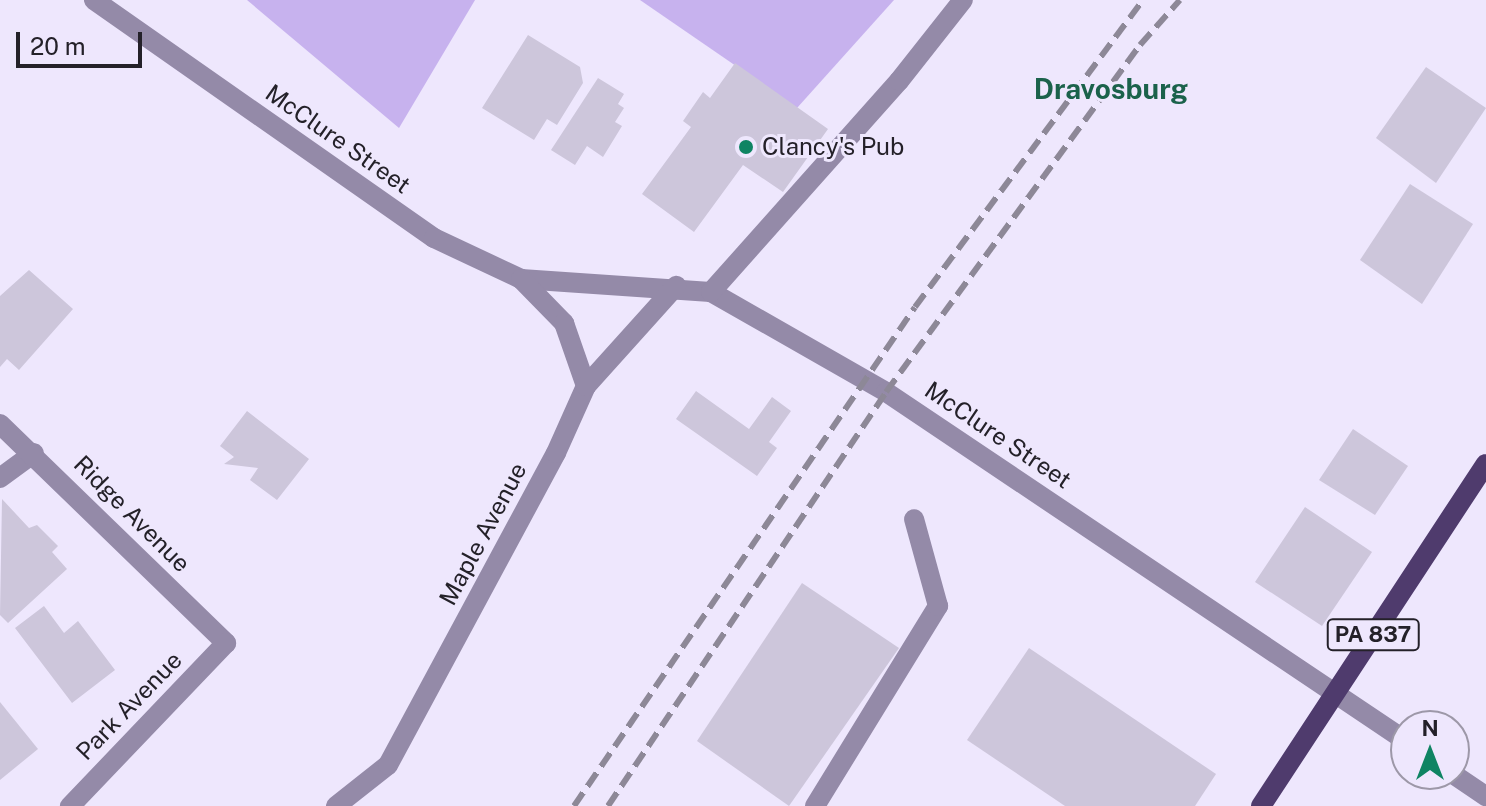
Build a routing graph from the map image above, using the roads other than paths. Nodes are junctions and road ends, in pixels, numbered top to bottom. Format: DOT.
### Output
graph roads {
  1 [pos="94,0"];
  2 [pos="963,0"];
  3 [pos="521,279"];
  4 [pos="676,286"];
  5 [pos="711,292"];
  6 [pos="586,386"];
  7 [pos="0,424"];
  8 [pos="34,453"];
  9 [pos="1486,464"];
  10 [pos="0,478"];
  11 [pos="914,519"];
  12 [pos="226,643"];
  13 [pos="1335,692"];
  14 [pos="1390,730"];
  15 [pos="70,806"];
  16 [pos="336,806"];
  17 [pos="815,806"];
  18 [pos="1261,806"];
  1 -- 3 [label="street, McClure Street"];
  2 -- 5 [label="street"];
  3 -- 4 [label="street, McClure Street"];
  3 -- 6 [label="street, McClure Street"];
  4 -- 5 [label="street, McClure Street"];
  4 -- 6 [label="street, Maple Avenue"];
  5 -- 13 [label="street, McClure Street"];
  6 -- 16 [label="street, Maple Avenue"];
  7 -- 8 [label="street, Ridge Avenue"];
  8 -- 10 [label="street"];
  8 -- 12 [label="street, Ridge Avenue"];
  9 -- 13 [label="main road, PA 837"];
  11 -- 17 [label="street"];
  12 -- 15 [label="street, Park Avenue"];
  13 -- 14 [label="street, McClure Street"];
  13 -- 18 [label="main road, PA 837"];
}
